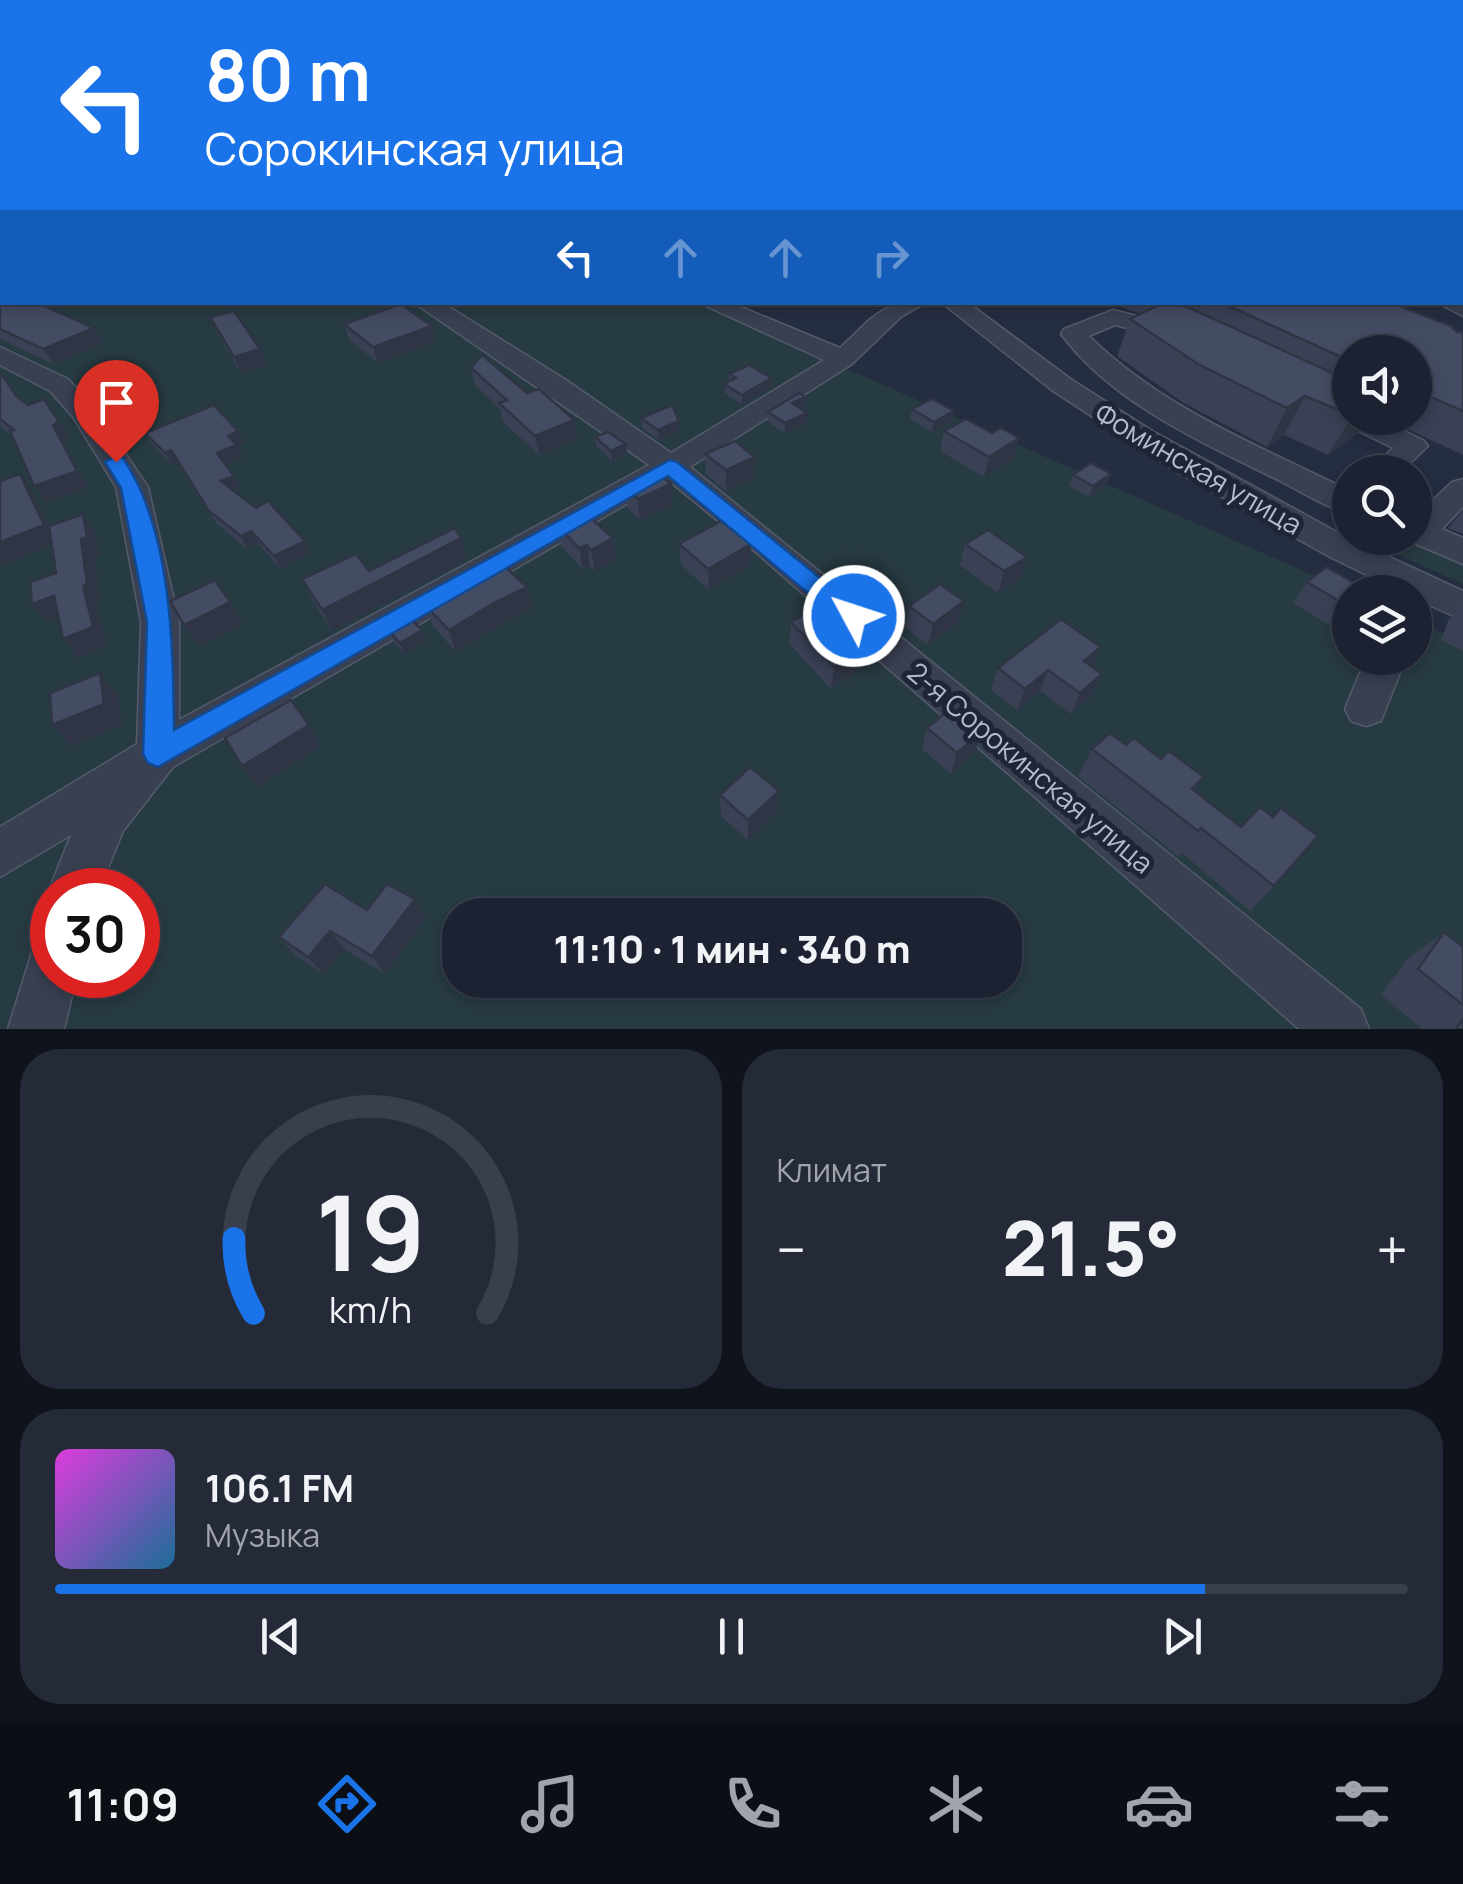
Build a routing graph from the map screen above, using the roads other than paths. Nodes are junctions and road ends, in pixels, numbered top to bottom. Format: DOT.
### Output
graph roads {
  1 [pos="429,305"];
  2 [pos="715,305"];
  3 [pos="909,305"];
  4 [pos="956,305"];
  5 [pos="1202,344"];
  6 [pos="0,356"];
  7 [pos="843,359"];
  8 [pos="1390,435"];
  9 [pos="1403,455"];
  10 [pos="670,466"];
  11 [pos="1463,489"];
  12 [pos="1332,493"];
  13 [pos="1432,515"];
  14 [pos="1332,539"];
  15 [pos="1432,541"];
  16 [pos="1330,543"];
  17 [pos="1463,552"];
  18 [pos="1388,575"];
  19 [pos="1432,595"];
  20 [pos="1463,606"];
  21 [pos="1379,675"];
  22 [pos="1366,709"];
  23 [pos="158,754"];
  24 [pos="0,854"];
  25 [pos="80,868"];
  26 [pos="44,998"];
  27 [pos="36,1029"];
  28 [pos="1341,1029"];
  1 -- 10 [label="street, 2-я Сорокинская улица"];
  2 -- 7 [label="street"];
  3 -- 7 [label="street"];
  4 -- 16 [label="street, Фоминская улица"];
  5 -- 12 [label="street"];
  6 -- 23 [label="street"];
  7 -- 10 [label="street"];
  8 -- 9 [label="street"];
  10 -- 23 [label="street"];
  10 -- 28 [label="street, 2-я Сорокинская улица"];
  11 -- 13 [label="street"];
  14 -- 16 [label="street"];
  15 -- 17 [label="street"];
  16 -- 18 [label="street, Фоминская улица"];
  19 -- 20 [label="street, Фоминская улица"];
  21 -- 22 [label="street"];
  23 -- 24 [label="street"];
  23 -- 25 [label="street"];
  26 -- 27 [label="street"];
}
